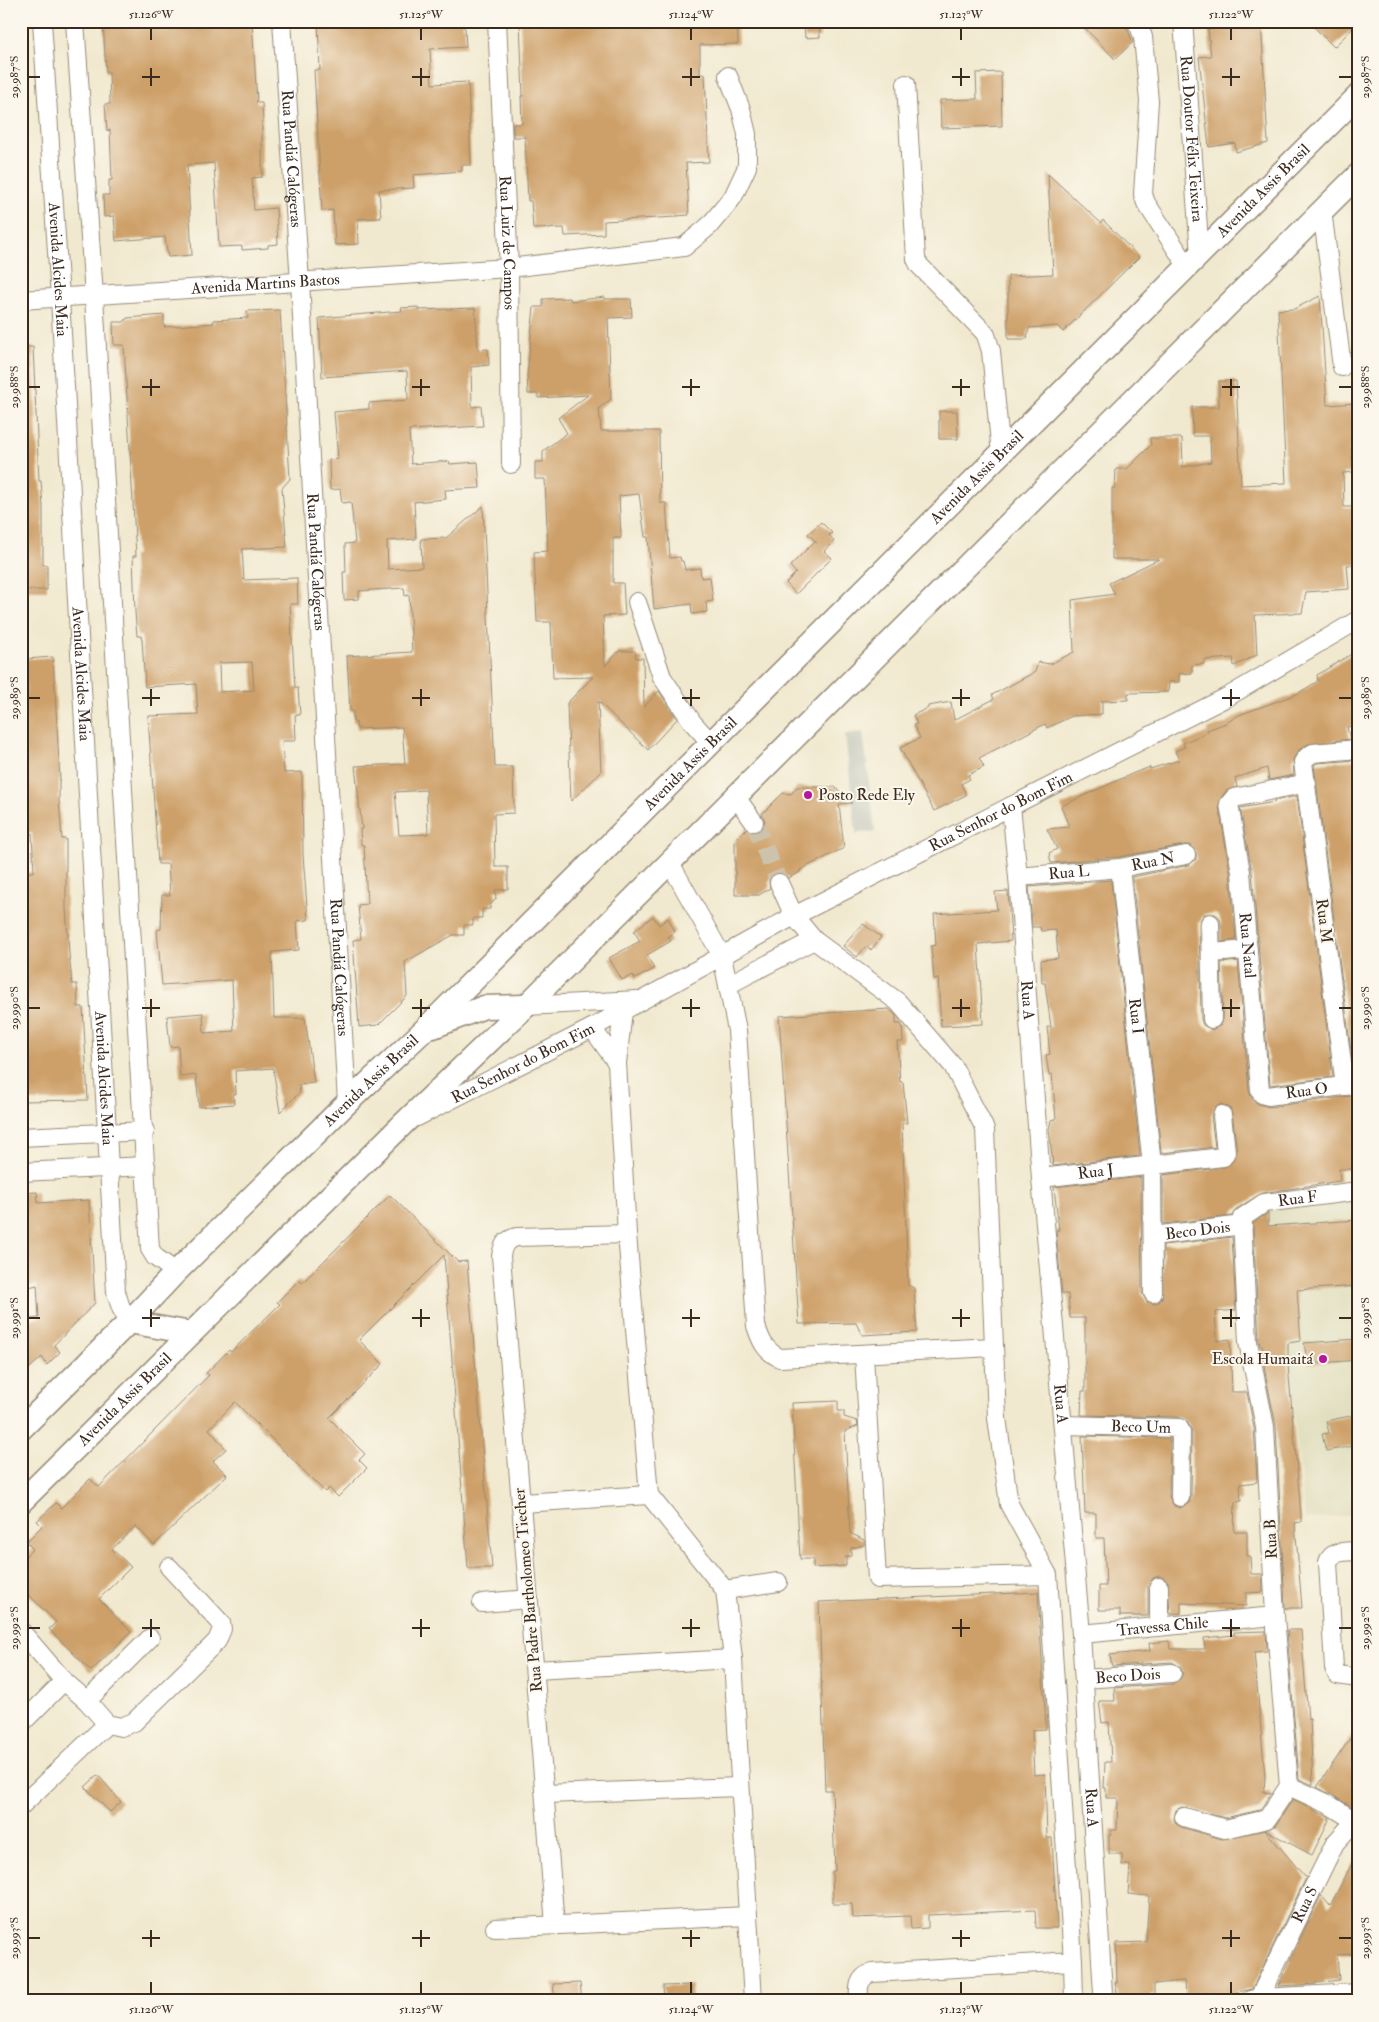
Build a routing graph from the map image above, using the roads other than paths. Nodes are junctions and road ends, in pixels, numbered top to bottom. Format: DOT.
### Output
graph roads {
  1 [pos="42,21"];
  2 [pos="75,21"];
  3 [pos="282,21"];
  4 [pos="497,21"];
  5 [pos="1136,21"];
  6 [pos="1183,21"];
  7 [pos="728,76"];
  8 [pos="906,84"];
  9 [pos="1358,96"];
  10 [pos="1358,175"];
  11 [pos="1322,210"];
  12 [pos="1194,261"];
  13 [pos="509,268"];
  14 [pos="300,282"];
  15 [pos="94,296"];
  16 [pos="60,298"];
  17 [pos="21,300"];
  18 [pos="1342,367"];
  19 [pos="1001,454"];
  20 [pos="511,464"];
  21 [pos="637,602"];
  22 [pos="1358,620"];
  23 [pos="711,744"];
  24 [pos="1358,749"];
  25 [pos="1307,783"];
  26 [pos="736,796"];
  27 [pos="1011,806"];
  28 [pos="754,822"];
  29 [pos="1186,854"];
  30 [pos="669,861"];
  31 [pos="1120,868"];
  32 [pos="1018,878"];
  33 [pos="779,883"];
  34 [pos="794,916"];
  35 [pos="1210,923"];
  36 [pos="814,940"];
  37 [pos="1248,950"];
  38 [pos="1211,953"];
  39 [pos="722,956"];
  40 [pos="728,985"];
  41 [pos="642,1000"];
  42 [pos="526,1006"];
  43 [pos="623,1011"];
  44 [pos="1212,1019"];
  45 [pos="592,1028"];
  46 [pos="422,1032"];
  47 [pos="618,1063"];
  48 [pos="1351,1085"];
  49 [pos="1260,1090"];
  50 [pos="347,1103"];
  51 [pos="1222,1115"];
  52 [pos="403,1124"];
  53 [pos="145,1131"];
  54 [pos="108,1132"];
  55 [pos="21,1136"];
  56 [pos="1152,1165"];
  57 [pos="146,1166"];
  58 [pos="110,1168"];
  59 [pos="21,1172"];
  60 [pos="1041,1178"];
  61 [pos="1358,1191"];
  62 [pos="1242,1221"];
  63 [pos="627,1234"];
  64 [pos="1153,1236"];
  65 [pos="176,1272"];
  66 [pos="1153,1294"];
  67 [pos="129,1322"];
  68 [pos="190,1334"];
  69 [pos="994,1347"];
  70 [pos="864,1355"];
  71 [pos="1063,1425"];
  72 [pos="21,1429"];
  73 [pos="649,1495"];
  74 [pos="1180,1497"];
  75 [pos="21,1502"];
  76 [pos="522,1504"];
  77 [pos="1358,1551"];
  78 [pos="169,1567"];
  79 [pos="1048,1574"];
  80 [pos="778,1582"];
  81 [pos="1159,1587"];
  82 [pos="726,1590"];
  83 [pos="529,1599"];
  84 [pos="482,1603"];
  85 [pos="1275,1616"];
  86 [pos="1159,1627"];
  87 [pos="21,1631"];
  88 [pos="1081,1634"];
  89 [pos="150,1638"];
  90 [pos="733,1659"];
  91 [pos="535,1670"];
  92 [pos="1172,1674"];
  93 [pos="1358,1678"];
  94 [pos="1084,1679"];
  95 [pos="64,1681"];
  96 [pos="87,1701"];
  97 [pos="23,1720"];
  98 [pos="107,1724"];
  99 [pos="1289,1786"];
  100 [pos="740,1787"];
  101 [pos="545,1794"];
  102 [pos="21,1806"];
  103 [pos="1184,1817"];
  104 [pos="1356,1820"];
  105 [pos="748,1916"];
  106 [pos="555,1925"];
  107 [pos="495,1928"];
  108 [pos="1073,1961"];
  109 [pos="1358,1993"];
  110 [pos="1253,1999"];
  111 [pos="753,2001"];
  112 [pos="859,2001"];
  113 [pos="1074,2001"];
  114 [pos="1107,2001"];
  1 -- 16 [label="street, Avenida Alcides Maia"];
  2 -- 15 [label="street, Avenida Alcides Maia"];
  3 -- 14 [label="street, Rua Pandiá Calógeras"];
  4 -- 13 [label="street, Rua Luiz de Campos"];
  5 -- 12 [label="street"];
  6 -- 12 [label="street, Rua Doutor Félix Teixeira"];
  7 -- 13 [label="street, Avenida Martins Bastos"];
  8 -- 19 [label="street"];
  9 -- 12 [label="main road, Avenida Assis Brasil"];
  10 -- 11 [label="main road, Avenida Assis Brasil"];
  11 -- 18 [label="street"];
  11 -- 26 [label="main road, Avenida Assis Brasil"];
  12 -- 19 [label="main road, Avenida Assis Brasil"];
  13 -- 14 [label="street, Avenida Martins Bastos"];
  13 -- 20 [label="street, Rua Luiz de Campos"];
  14 -- 15 [label="street, Avenida Martins Bastos"];
  14 -- 50 [label="street, Rua Pandiá Calógeras"];
  15 -- 16 [label="street, Avenida Martins Bastos"];
  15 -- 53 [label="street, Avenida Alcides Maia"];
  16 -- 17 [label="street, Avenida Martins Bastos"];
  16 -- 54 [label="street, Avenida Alcides Maia"];
  19 -- 23 [label="main road, Avenida Assis Brasil"];
  21 -- 23 [label="street"];
  22 -- 27 [label="street, Rua Senhor do Bom Fim"];
  23 -- 46 [label="main road, Avenida Assis Brasil"];
  24 -- 25 [label="street, Rua M"];
  25 -- 37 [label="street, Rua Natal"];
  25 -- 48 [label="street, Rua M"];
  26 -- 28 [label="street"];
  26 -- 30 [label="main road, Avenida Assis Brasil"];
  27 -- 32 [label="street, Rua A"];
  27 -- 34 [label="street, Rua Senhor do Bom Fim"];
  29 -- 31 [label="street, Rua N"];
  30 -- 39 [label="street"];
  30 -- 42 [label="main road, Avenida Assis Brasil"];
  31 -- 32 [label="street, Rua L"];
  31 -- 56 [label="street, Rua I"];
  32 -- 60 [label="street, Rua A"];
  33 -- 34 [label="street"];
  34 -- 36 [label="street"];
  34 -- 39 [label="street, Rua Senhor do Bom Fim"];
  35 -- 38 [label="street"];
  36 -- 40 [label="street"];
  36 -- 69 [label="street"];
  37 -- 38 [label="street"];
  37 -- 49 [label="street, Rua Natal"];
  38 -- 44 [label="street"];
  39 -- 40 [label="street"];
  39 -- 41 [label="street, Rua Senhor do Bom Fim"];
  40 -- 70 [label="street"];
  41 -- 42 [label="street, Rua Senhor do Bom Fim"];
  41 -- 43 [label="street, Rua Senhor do Bom Fim"];
  42 -- 46 [label="main road"];
  42 -- 52 [label="main road, Avenida Assis Brasil"];
  43 -- 45 [label="street, Rua Senhor do Bom Fim"];
  43 -- 47 [label="street"];
  45 -- 47 [label="street"];
  45 -- 52 [label="street, Rua Senhor do Bom Fim"];
  46 -- 50 [label="main road, Avenida Assis Brasil"];
  47 -- 63 [label="street"];
  48 -- 49 [label="street, Rua O"];
  50 -- 65 [label="main road, Avenida Assis Brasil"];
  51 -- 56 [label="street, Rua J"];
  52 -- 68 [label="main road, Avenida Assis Brasil"];
  53 -- 54 [label="street"];
  53 -- 57 [label="street, Avenida Alcides Maia"];
  54 -- 55 [label="street"];
  54 -- 58 [label="street, Avenida Alcides Maia"];
  56 -- 60 [label="street, Rua J"];
  56 -- 64 [label="street"];
  57 -- 58 [label="street"];
  57 -- 65 [label="street, Avenida Alcides Maia"];
  58 -- 59 [label="street"];
  58 -- 67 [label="street, Avenida Alcides Maia"];
  60 -- 71 [label="street, Rua A"];
  61 -- 62 [label="street, Rua F"];
  62 -- 64 [label="street, Beco Dois"];
  62 -- 85 [label="street, Rua B"];
  63 -- 73 [label="street"];
  63 -- 76 [label="street, Rua Padre Bartholomeo Tiecher"];
  64 -- 66 [label="street"];
  65 -- 67 [label="main road, Avenida Assis Brasil"];
  67 -- 68 [label="main road"];
  67 -- 72 [label="main road, Avenida Assis Brasil"];
  68 -- 75 [label="main road, Avenida Assis Brasil"];
  69 -- 70 [label="street"];
  69 -- 79 [label="street"];
  70 -- 79 [label="street"];
  71 -- 74 [label="street, Beco Um"];
  71 -- 88 [label="street, Rua A"];
  73 -- 76 [label="street"];
  73 -- 82 [label="street"];
  76 -- 83 [label="street, Rua Padre Bartholomeo Tiecher"];
  77 -- 93 [label="street"];
  78 -- 98 [label="street"];
  79 -- 108 [label="street"];
  80 -- 82 [label="street"];
  81 -- 86 [label="street"];
  82 -- 90 [label="street"];
  83 -- 84 [label="street"];
  83 -- 91 [label="street, Rua Padre Bartholomeo Tiecher"];
  85 -- 86 [label="street, Travessa Chile"];
  85 -- 99 [label="street, Rua B"];
  86 -- 88 [label="street, Travessa Chile"];
  87 -- 95 [label="street"];
  88 -- 94 [label="street, Rua A"];
  89 -- 96 [label="street"];
  90 -- 91 [label="street"];
  90 -- 100 [label="street"];
  91 -- 101 [label="street, Rua Padre Bartholomeo Tiecher"];
  92 -- 94 [label="street, Beco Dois"];
  94 -- 114 [label="street, Rua A"];
  95 -- 96 [label="street"];
  95 -- 97 [label="street"];
  96 -- 98 [label="street"];
  98 -- 102 [label="street"];
  99 -- 103 [label="street"];
  99 -- 104 [label="street"];
  100 -- 101 [label="street"];
  100 -- 105 [label="street"];
  101 -- 106 [label="street, Rua Padre Bartholomeo Tiecher"];
  104 -- 110 [label="street, Rua S"];
  105 -- 106 [label="street"];
  105 -- 111 [label="street"];
  106 -- 107 [label="street"];
  108 -- 112 [label="street"];
  108 -- 113 [label="street"];
  109 -- 110 [label="street"];
}
